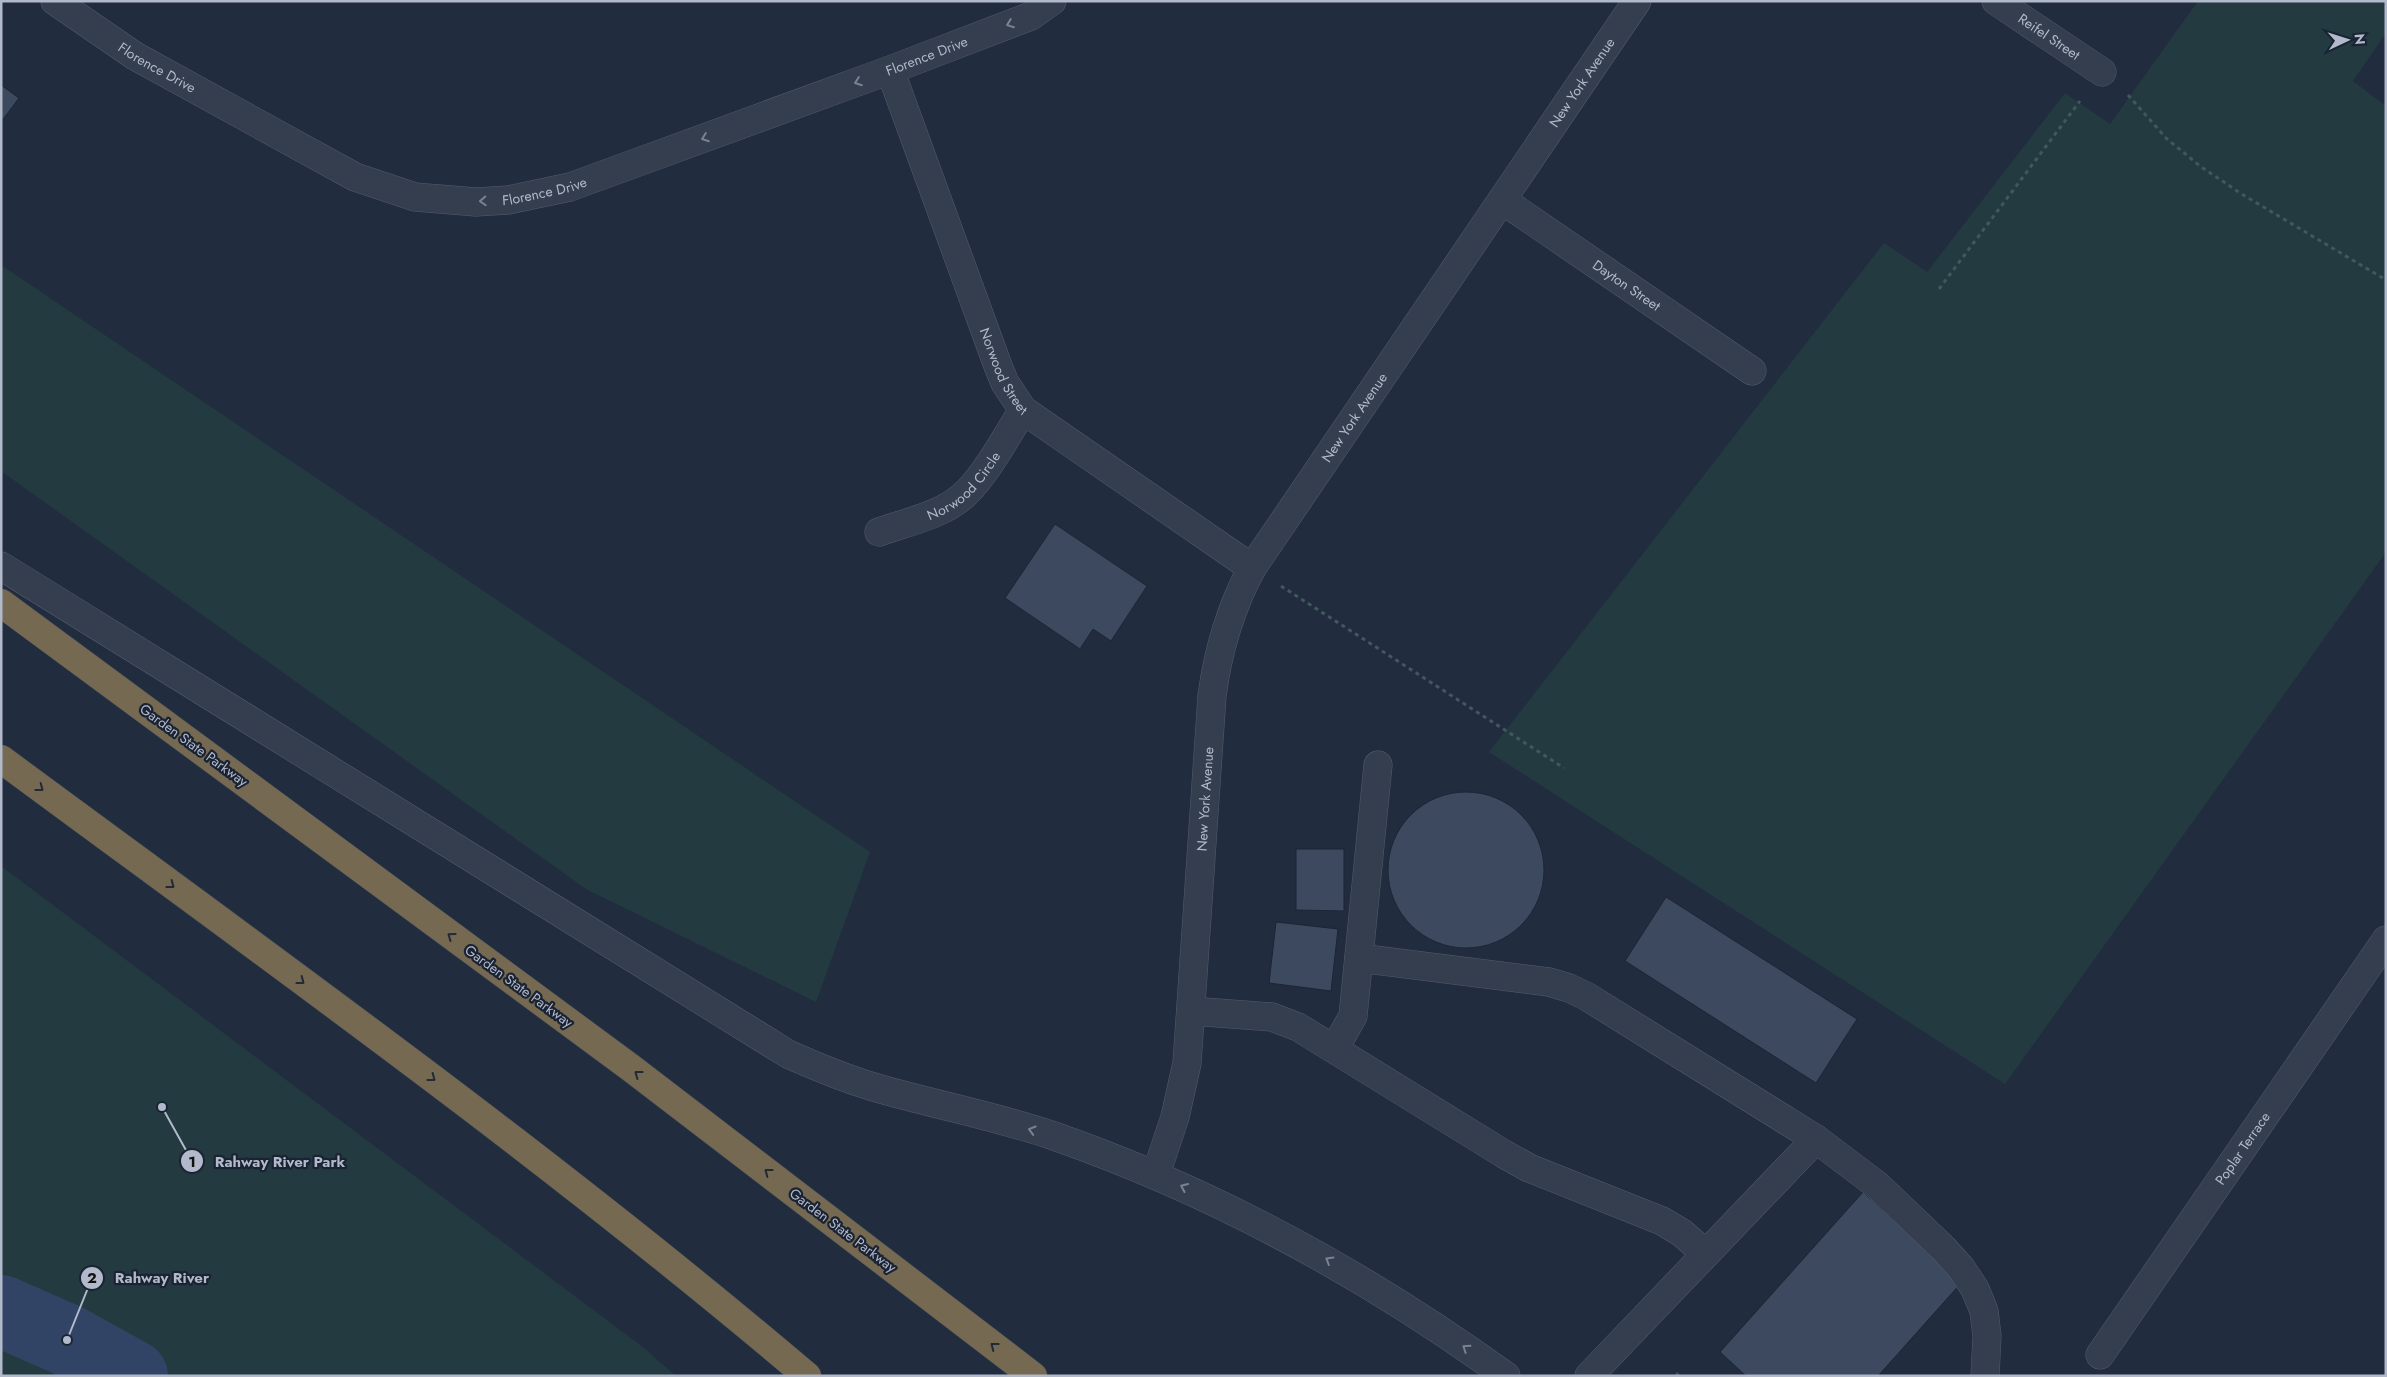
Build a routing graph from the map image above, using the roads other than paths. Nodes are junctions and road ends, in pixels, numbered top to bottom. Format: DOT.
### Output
graph roads {
  1 [pos="55,1"];
  2 [pos="1052,1"];
  3 [pos="1638,1"];
  4 [pos="1996,1"];
  5 [pos="890,70"];
  6 [pos="2102,72"];
  7 [pos="1502,200"];
  8 [pos="1752,371"];
  9 [pos="1023,410"];
  10 [pos="879,532"];
  11 [pos="1,566"];
  12 [pos="1252,568"];
  13 [pos="1,603"];
  14 [pos="1,759"];
  15 [pos="1378,765"];
  16 [pos="2386,940"];
  17 [pos="1359,958"];
  18 [pos="1191,1010"];
  19 [pos="1334,1048"];
  20 [pos="1816,1139"];
  21 [pos="1156,1174"];
  22 [pos="1706,1254"];
  23 [pos="2100,1355"];
  24 [pos="807,1376"];
  25 [pos="1032,1376"];
  26 [pos="1506,1376"];
  27 [pos="1589,1376"];
  28 [pos="1985,1376"];
  5 -- 1 [label="street, Florence Drive, one-way"];
  2 -- 5 [label="street, Florence Drive, one-way"];
  3 -- 7 [label="street, New York Avenue"];
  4 -- 6 [label="street, Reifel Street"];
  5 -- 9 [label="street, Norwood Street"];
  7 -- 8 [label="street, Dayton Street"];
  7 -- 12 [label="street, New York Avenue"];
  9 -- 10 [label="street, Norwood Circle"];
  9 -- 12 [label="street, Norwood Street"];
  21 -- 11 [label="street, one-way"];
  12 -- 18 [label="street, New York Avenue"];
  25 -- 13 [label="highway, Garden State Parkway, one-way"];
  14 -- 24 [label="highway, one-way"];
  15 -- 17 [label="street"];
  16 -- 23 [label="street, Poplar Terrace"];
  17 -- 19 [label="street"];
  17 -- 20 [label="street"];
  18 -- 19 [label="street"];
  18 -- 21 [label="street, New York Avenue"];
  19 -- 22 [label="street"];
  20 -- 22 [label="street"];
  20 -- 28 [label="street"];
  26 -- 21 [label="street, one-way"];
  22 -- 27 [label="street"];
}
